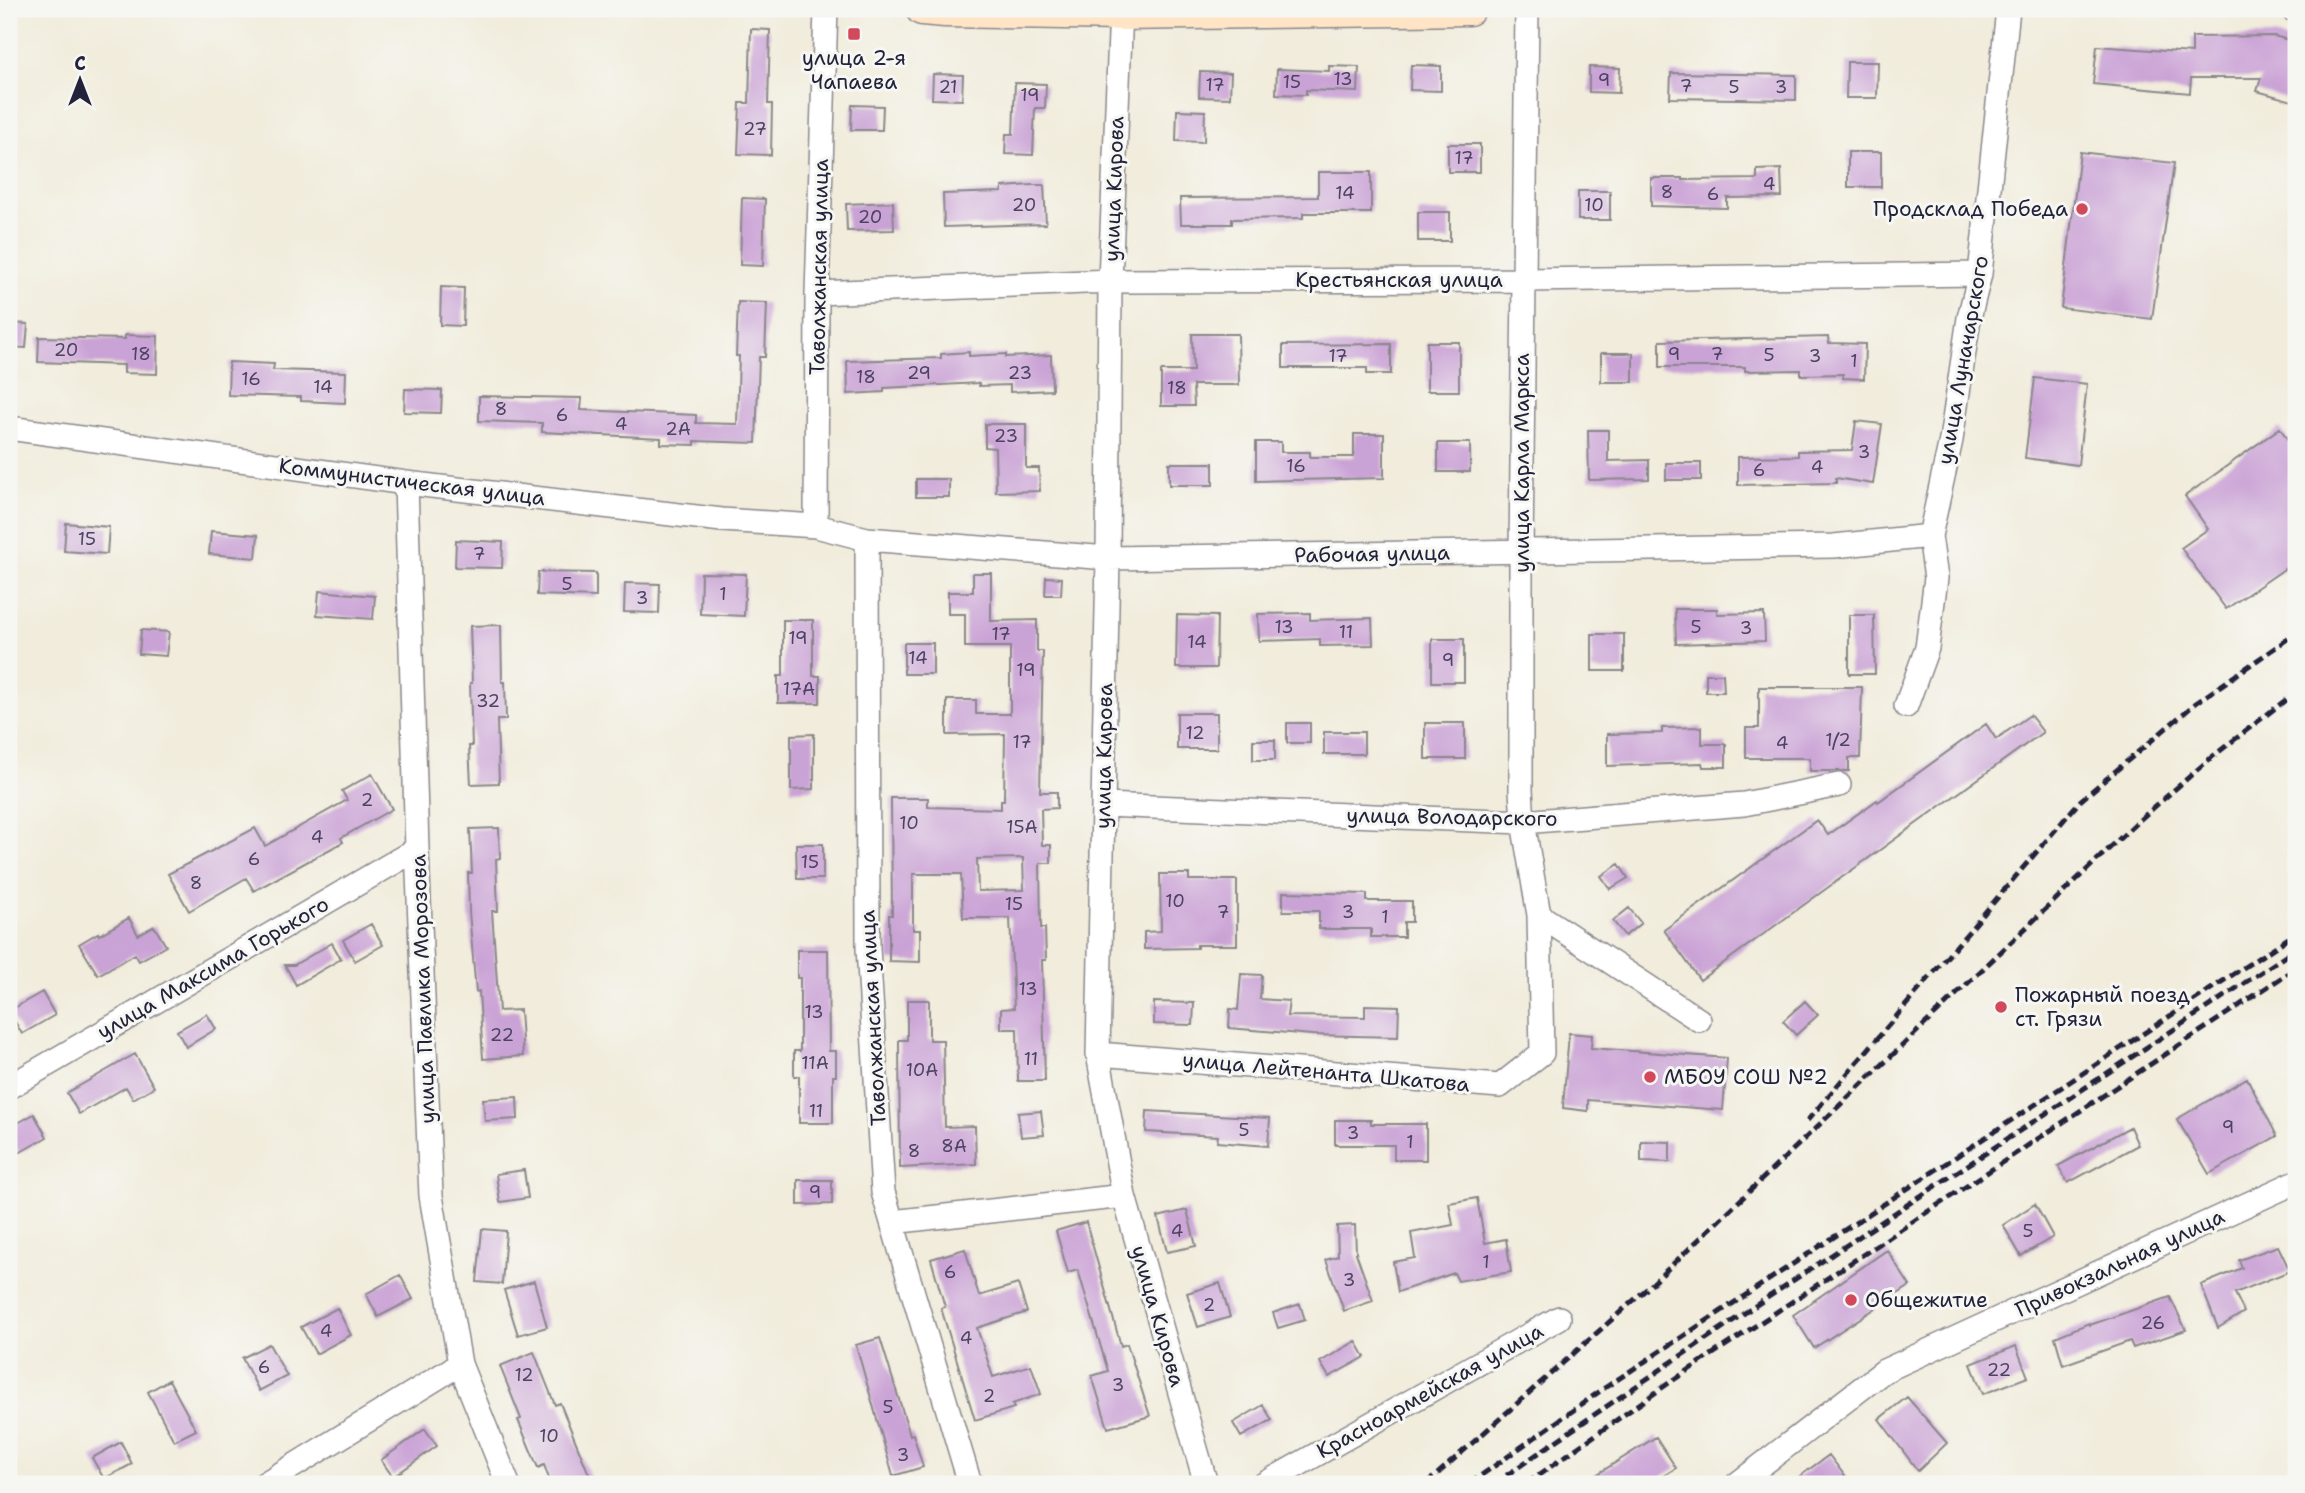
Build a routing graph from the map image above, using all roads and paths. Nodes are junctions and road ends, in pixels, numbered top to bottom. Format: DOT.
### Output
graph roads {
  1 [pos="826,9"];
  2 [pos="922,9"];
  3 [pos="1469,9"];
  4 [pos="1527,9"];
  5 [pos="2008,9"];
  6 [pos="1121,11"];
  7 [pos="1980,274"];
  8 [pos="1524,280"];
  9 [pos="1110,281"];
  10 [pos="817,293"];
  11 [pos="9,428"];
  12 [pos="406,483"];
  13 [pos="816,526"];
  14 [pos="1930,536"];
  15 [pos="867,538"];
  16 [pos="1521,552"];
  17 [pos="1108,558"];
  18 [pos="1906,706"];
  19 [pos="1839,785"];
  20 [pos="1104,806"];
  21 [pos="1523,822"];
  22 [pos="417,849"];
  23 [pos="1539,915"];
  24 [pos="1699,1020"];
  25 [pos="1542,1053"];
  26 [pos="1098,1054"];
  27 [pos="9,1087"];
  28 [pos="2296,1182"];
  29 [pos="1124,1196"];
  30 [pos="892,1222"];
  31 [pos="1559,1318"];
  32 [pos="460,1364"];
  33 [pos="264,1484"];
  34 [pos="508,1484"];
  35 [pos="970,1484"];
  36 [pos="1206,1484"];
  37 [pos="1264,1484"];
  38 [pos="1737,1484"];
  1 -- 10 [label="street, Таволжанская улица"];
  2 -- 6 [label="main road"];
  3 -- 6 [label="main road"];
  4 -- 8 [label="street, улица Карла Маркса"];
  5 -- 7 [label="street, улица Луначарского"];
  6 -- 9 [label="street, улица Кирова"];
  7 -- 8 [label="street, Крестьянская улица"];
  7 -- 14 [label="street, улица Луначарского"];
  8 -- 9 [label="street, Крестьянская улица"];
  8 -- 16 [label="street, улица Карла Маркса"];
  9 -- 10 [label="street, Крестьянская улица"];
  9 -- 17 [label="street, улица Кирова"];
  10 -- 13 [label="street, Таволжанская улица"];
  11 -- 12 [label="street, Коммунистическая улица"];
  12 -- 13 [label="street, Коммунистическая улица"];
  12 -- 22 [label="street, улица Павлика Морозова"];
  13 -- 15 [label="street, Рабочая улица"];
  14 -- 16 [label="street, Рабочая улица"];
  14 -- 18 [label="street, улица Луначарского"];
  15 -- 17 [label="street, Рабочая улица"];
  15 -- 30 [label="street, Таволжанская улица"];
  16 -- 17 [label="street, Рабочая улица"];
  16 -- 21 [label="street, улица Карла Маркса"];
  17 -- 20 [label="street, улица Кирова"];
  19 -- 21 [label="street, улица Володарского"];
  20 -- 21 [label="street, улица Володарского"];
  20 -- 26 [label="street, улица Кирова"];
  21 -- 23 [label="street, улица Карла Маркса"];
  22 -- 27 [label="street, улица Максима Горького"];
  22 -- 32 [label="street, улица Павлика Морозова"];
  23 -- 24 [label="street"];
  23 -- 25 [label="street, улица Карла Маркса"];
  25 -- 26 [label="street, улица Лейтенанта Шкатова"];
  26 -- 29 [label="street, улица Кирова"];
  28 -- 38 [label="street, Привокзальная улица"];
  29 -- 30 [label="street"];
  29 -- 36 [label="street, улица Кирова"];
  30 -- 35 [label="street, Таволжанская улица"];
  31 -- 37 [label="street, Красноармейская улица"];
  32 -- 33 [label="street"];
  32 -- 34 [label="street, улица Павлика Морозова"];
}
